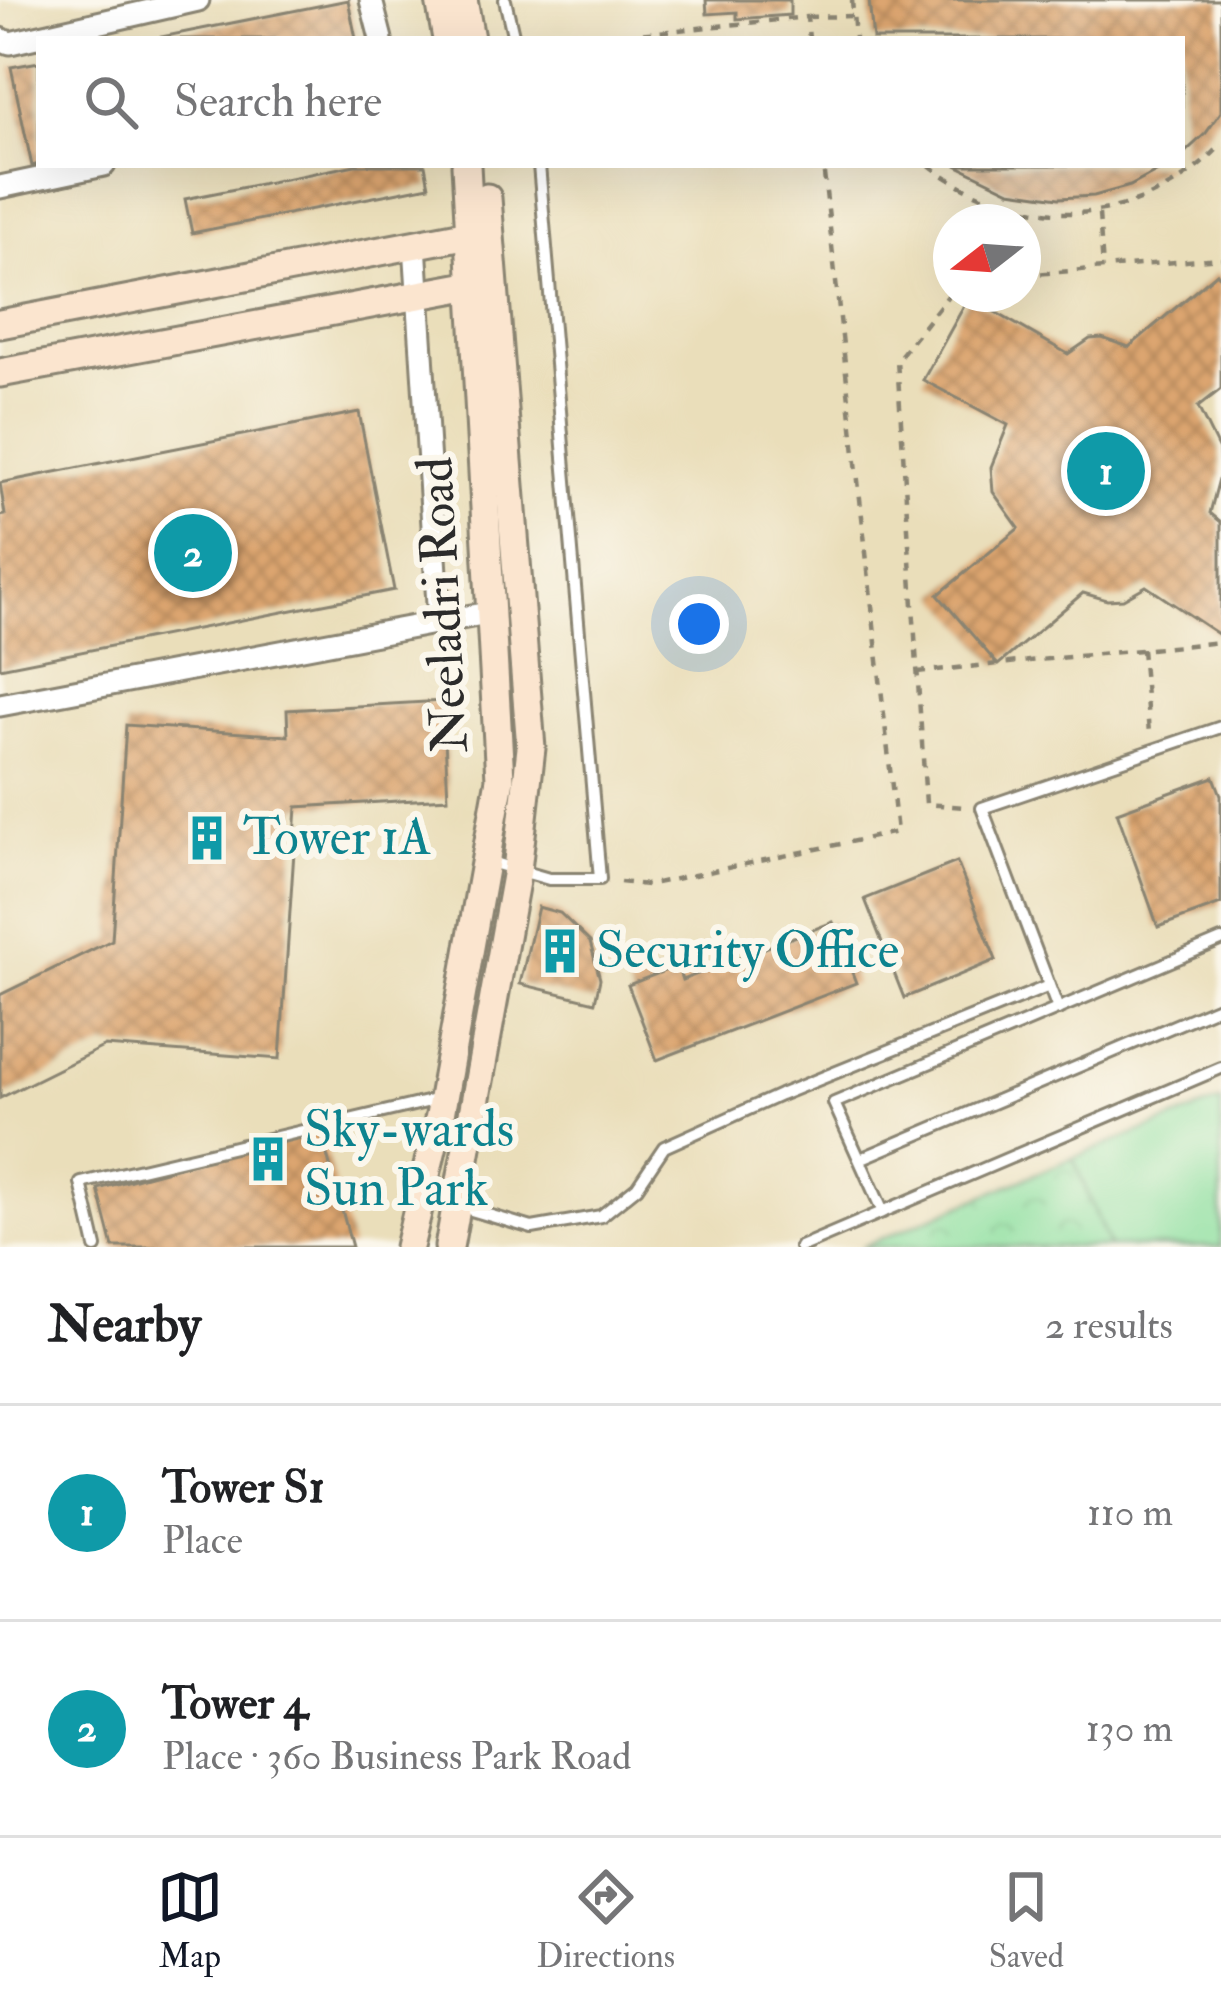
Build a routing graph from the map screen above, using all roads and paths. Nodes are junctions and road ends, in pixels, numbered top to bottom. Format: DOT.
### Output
graph roads {
  1 [pos="198,0"];
  2 [pos="371,0"];
  3 [pos="440,0"];
  4 [pos="463,0"];
  5 [pos="506,0"];
  6 [pos="853,0"];
  7 [pos="853,16"];
  8 [pos="807,17"];
  9 [pos="41,36"];
  10 [pos="380,36"];
  11 [pos="447,36"];
  12 [pos="469,36"];
  13 [pos="513,36"];
  14 [pos="619,36"];
  15 [pos="809,36"];
  16 [pos="855,36"];
  17 [pos="36,37"];
  18 [pos="0,39"];
  19 [pos="1221,146"];
  20 [pos="90,168"];
  21 [pos="467,168"];
  22 [pos="484,168"];
  23 [pos="539,168"];
  24 [pos="823,168"];
  25 [pos="933,168"];
  26 [pos="0,187"];
  27 [pos="1099,212"];
  28 [pos="480,232"];
  29 [pos="415,244"];
  30 [pos="1220,259"];
  31 [pos="1103,268"];
  32 [pos="1041,273"];
  33 [pos="483,283"];
  34 [pos="418,295"];
  35 [pos="935,312"];
  36 [pos="0,324"];
  37 [pos="0,373"];
  38 [pos="493,612"];
  39 [pos="439,620"];
  40 [pos="1221,642"];
  41 [pos="1142,649"];
  42 [pos="917,672"];
  43 [pos="0,705"];
  44 [pos="1221,727"];
  45 [pos="1150,751"];
  46 [pos="982,808"];
  47 [pos="487,861"];
  48 [pos="517,870"];
  49 [pos="600,879"];
  50 [pos="1221,940"];
  51 [pos="1048,986"];
  52 [pos="1221,1006"];
  53 [pos="1058,1009"];
  54 [pos="1221,1069"];
  55 [pos="442,1098"];
  56 [pos="435,1140"];
  57 [pos="469,1146"];
  58 [pos="860,1159"];
  59 [pos="458,1206"];
  60 [pos="884,1212"];
  61 [pos="96,1247"];
  62 [pos="409,1247"];
  63 [pos="449,1247"];
  64 [pos="800,1247"];
  1 -- 9 [label="street"];
  2 -- 10 [label="street"];
  3 -- 11 [label="main road"];
  4 -- 12 [label="main road"];
  5 -- 13 [label="lane"];
  6 -- 7 [label="path"];
  7 -- 8 [label="path"];
  7 -- 16 [label="path"];
  8 -- 14 [label="path"];
  8 -- 15 [label="path"];
  17 -- 18 [label="street"];
  19 -- 27 [label="path"];
  20 -- 26 [label="street"];
  21 -- 28 [label="main road, Neeladri Road"];
  22 -- 28 [label="main road, Neeladri Road"];
  23 -- 49 [label="lane"];
  24 -- 49 [label="path"];
  25 -- 27 [label="path"];
  27 -- 31 [label="path"];
  28 -- 29 [label="main road"];
  28 -- 33 [label="main road, Neeladri Road"];
  29 -- 34 [label="street"];
  29 -- 36 [label="main road"];
  30 -- 31 [label="path"];
  31 -- 32 [label="path"];
  33 -- 34 [label="main road"];
  33 -- 38 [label="main road, Neeladri Road"];
  33 -- 48 [label="main road, Neeladri Road"];
  34 -- 37 [label="main road"];
  34 -- 39 [label="street"];
  35 -- 42 [label="path"];
  38 -- 39 [label="street"];
  38 -- 47 [label="main road, Neeladri Road"];
  39 -- 43 [label="street"];
  40 -- 41 [label="path"];
  41 -- 42 [label="path"];
  41 -- 45 [label="path"];
  42 -- 46 [label="path"];
  44 -- 45 [label="lane"];
  45 -- 46 [label="lane"];
  46 -- 51 [label="lane"];
  47 -- 48 [label="lane"];
  47 -- 55 [label="main road, Neeladri Road"];
  48 -- 49 [label="lane"];
  48 -- 57 [label="main road, Neeladri Road"];
  50 -- 53 [label="lane"];
  51 -- 53 [label="lane"];
  51 -- 59 [label="lane"];
  52 -- 58 [label="lane"];
  53 -- 58 [label="lane"];
  54 -- 60 [label="lane"];
  55 -- 56 [label="main road, Neeladri Road"];
  55 -- 61 [label="lane"];
  56 -- 57 [label="main road"];
  56 -- 62 [label="main road, Neeladri Road"];
  57 -- 59 [label="main road, Neeladri Road"];
  58 -- 60 [label="lane"];
  59 -- 63 [label="main road, Neeladri Road"];
  60 -- 64 [label="lane"];
}
